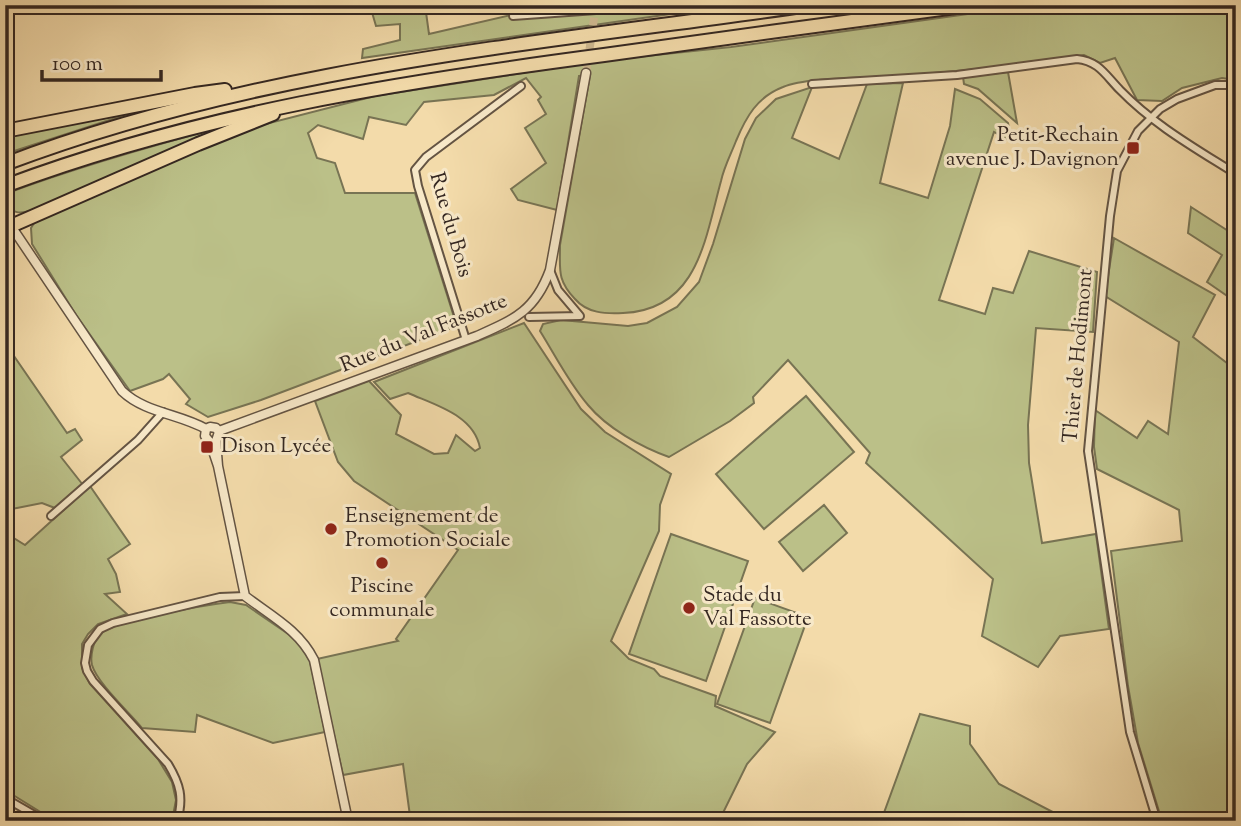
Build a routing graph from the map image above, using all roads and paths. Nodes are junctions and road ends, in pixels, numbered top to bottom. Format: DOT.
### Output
graph roads {
  1 [pos="630,5"];
  2 [pos="809,5"];
  3 [pos="971,5"];
  4 [pos="513,16"];
  5 [pos="586,73"];
  6 [pos="288,83"];
  7 [pos="812,84"];
  8 [pos="1236,85"];
  9 [pos="521,86"];
  10 [pos="317,99"];
  11 [pos="1151,118"];
  12 [pos="5,131"];
  13 [pos="5,164"];
  14 [pos="1236,174"];
  15 [pos="5,186"];
  16 [pos="8,221"];
  17 [pos="550,270"];
  18 [pos="528,317"];
  19 [pos="466,340"];
  20 [pos="163,412"];
  21 [pos="206,429"];
  22 [pos="219,431"];
  23 [pos="213,441"];
  24 [pos="51,516"];
  25 [pos="245,596"];
  26 [pos="5,798"];
  27 [pos="45,821"];
  28 [pos="177,821"];
  29 [pos="348,821"];
  30 [pos="1157,821"];
  1 -- 4 [label="street"];
  2 -- 6 [label="highway"];
  3 -- 10 [label="highway"];
  5 -- 17 [label="street, Rue du Val Fassotte"];
  6 -- 12 [label="highway"];
  6 -- 13 [label="highway"];
  7 -- 11 [label="street"];
  8 -- 11 [label="street, Thier de Hodimont"];
  9 -- 19 [label="street, Rue du Bois"];
  10 -- 15 [label="highway"];
  10 -- 16 [label="highway"];
  11 -- 14 [label="street"];
  11 -- 30 [label="street, Thier de Hodimont"];
  16 -- 20 [label="street"];
  17 -- 18 [label="street"];
  17 -- 19 [label="street, Rue du Val Fassotte"];
  19 -- 22 [label="street, Rue du Val Fassotte"];
  20 -- 21 [label="street"];
  20 -- 24 [label="street"];
  21 -- 22 [label="street"];
  21 -- 23 [label="street"];
  22 -- 23 [label="street"];
  23 -- 25 [label="street"];
  25 -- 28 [label="street"];
  25 -- 29 [label="street"];
  26 -- 27 [label="street"];
}
